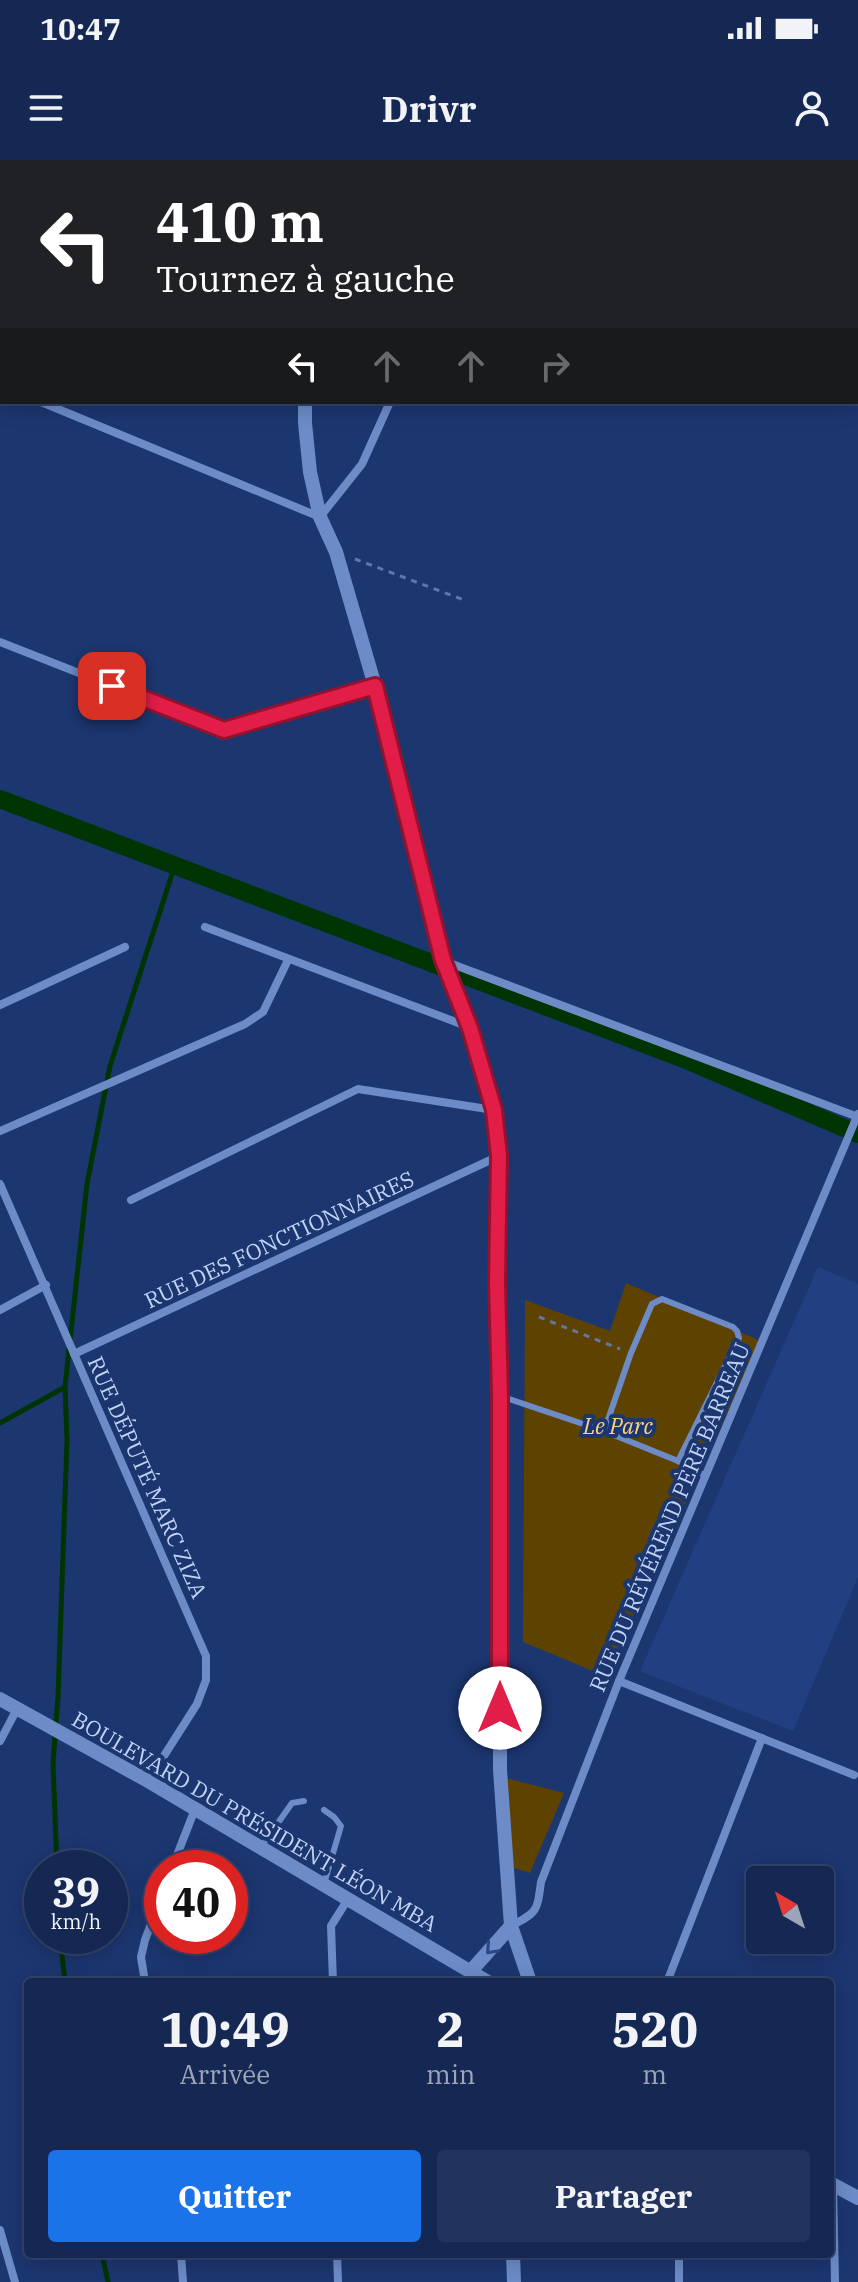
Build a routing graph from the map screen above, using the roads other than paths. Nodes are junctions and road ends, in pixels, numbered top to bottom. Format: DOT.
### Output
graph roads {
  1 [pos="46,404"];
  2 [pos="305,404"];
  3 [pos="389,404"];
  4 [pos="320,517"];
  5 [pos="0,642"];
  6 [pos="375,686"];
  7 [pos="205,927"];
  8 [pos="125,947"];
  9 [pos="288,960"];
  10 [pos="443,960"];
  11 [pos="0,1005"];
  12 [pos="470,1028"];
  13 [pos="494,1110"];
  14 [pos="856,1118"];
  15 [pos="0,1131"];
  16 [pos="499,1156"];
  17 [pos="0,1184"];
  18 [pos="131,1200"];
  19 [pos="46,1285"];
  20 [pos="0,1310"];
  21 [pos="73,1351"];
  22 [pos="500,1396"];
  23 [pos="604,1431"];
  24 [pos="678,1461"];
  25 [pos="704,1475"];
  26 [pos="619,1681"];
  27 [pos="0,1699"];
  28 [pos="17,1709"];
  29 [pos="762,1738"];
  30 [pos="0,1741"];
  31 [pos="854,1775"];
  32 [pos="148,1781"];
  33 [pos="304,1801"];
  34 [pos="195,1809"];
  35 [pos="324,1810"];
  36 [pos="261,1847"];
  37 [pos="179,1850"];
  38 [pos="324,1885"];
  39 [pos="348,1899"];
  40 [pos="511,1926"];
  41 [pos="144,1944"];
  42 [pos="470,1972"];
  43 [pos="144,1978"];
  44 [pos="333,1978"];
  45 [pos="481,1978"];
  46 [pos="529,1978"];
  47 [pos="669,1978"];
  48 [pos="834,2185"];
  49 [pos="858,2198"];
  50 [pos="0,2230"];
  51 [pos="834,2249"];
  52 [pos="181,2258"];
  53 [pos="337,2258"];
  54 [pos="513,2258"];
  55 [pos="679,2258"];
  56 [pos="15,2282"];
  57 [pos="183,2282"];
  58 [pos="338,2282"];
  59 [pos="514,2282"];
  60 [pos="679,2282"];
  61 [pos="835,2282"];
  1 -- 4 [label="street"];
  2 -- 4 [label="street"];
  3 -- 4 [label="street"];
  4 -- 6 [label="street"];
  5 -- 6 [label="street"];
  6 -- 10 [label="street"];
  7 -- 9 [label="street"];
  8 -- 11 [label="street"];
  9 -- 12 [label="street"];
  9 -- 15 [label="street"];
  10 -- 12 [label="street"];
  10 -- 14 [label="street"];
  12 -- 13 [label="street"];
  13 -- 16 [label="street"];
  13 -- 18 [label="street"];
  14 -- 25 [label="street, RUE DU RÉVÉREND PÈRE BARREAU"];
  16 -- 21 [label="street, RUE DES FONCTIONNAIRES"];
  16 -- 22 [label="street"];
  17 -- 19 [label="street, RUE DÉPUTÉ MARC ZIZA"];
  19 -- 20 [label="street"];
  19 -- 21 [label="street, RUE DÉPUTÉ MARC ZIZA"];
  21 -- 32 [label="street, RUE DÉPUTÉ MARC ZIZA"];
  22 -- 23 [label="lane"];
  22 -- 40 [label="street"];
  23 -- 24 [label="lane"];
  23 -- 24 [label="lane"];
  24 -- 25 [label="lane"];
  25 -- 26 [label="street, RUE DU RÉVÉREND PÈRE BARREAU"];
  26 -- 29 [label="street"];
  26 -- 40 [label="street, RUE DU RÉVÉREND PÈRE BARREAU"];
  27 -- 28 [label="street, BOULEVARD DU PRÉSIDENT LÉON MBA"];
  28 -- 30 [label="street"];
  28 -- 32 [label="street, BOULEVARD DU PRÉSIDENT LÉON MBA"];
  29 -- 31 [label="street"];
  29 -- 47 [label="street"];
  32 -- 34 [label="street, BOULEVARD DU PRÉSIDENT LÉON MBA"];
  33 -- 36 [label="lane"];
  34 -- 36 [label="street, BOULEVARD DU PRÉSIDENT LÉON MBA"];
  34 -- 37 [label="street"];
  35 -- 38 [label="lane"];
  36 -- 38 [label="street, BOULEVARD DU PRÉSIDENT LÉON MBA"];
  38 -- 39 [label="street, BOULEVARD DU PRÉSIDENT LÉON MBA"];
  39 -- 42 [label="street, BOULEVARD DU PRÉSIDENT LÉON MBA"];
  39 -- 44 [label="street"];
  40 -- 42 [label="street, one-way"];
  40 -- 46 [label="street"];
  41 -- 43 [label="street"];
  42 -- 45 [label="street, BOULEVARD DU PRÉSIDENT LÉON MBA"];
  48 -- 49 [label="street"];
  50 -- 56 [label="street"];
  51 -- 61 [label="street"];
  52 -- 57 [label="street"];
  53 -- 58 [label="street"];
  54 -- 59 [label="street"];
  55 -- 60 [label="street"];
}
